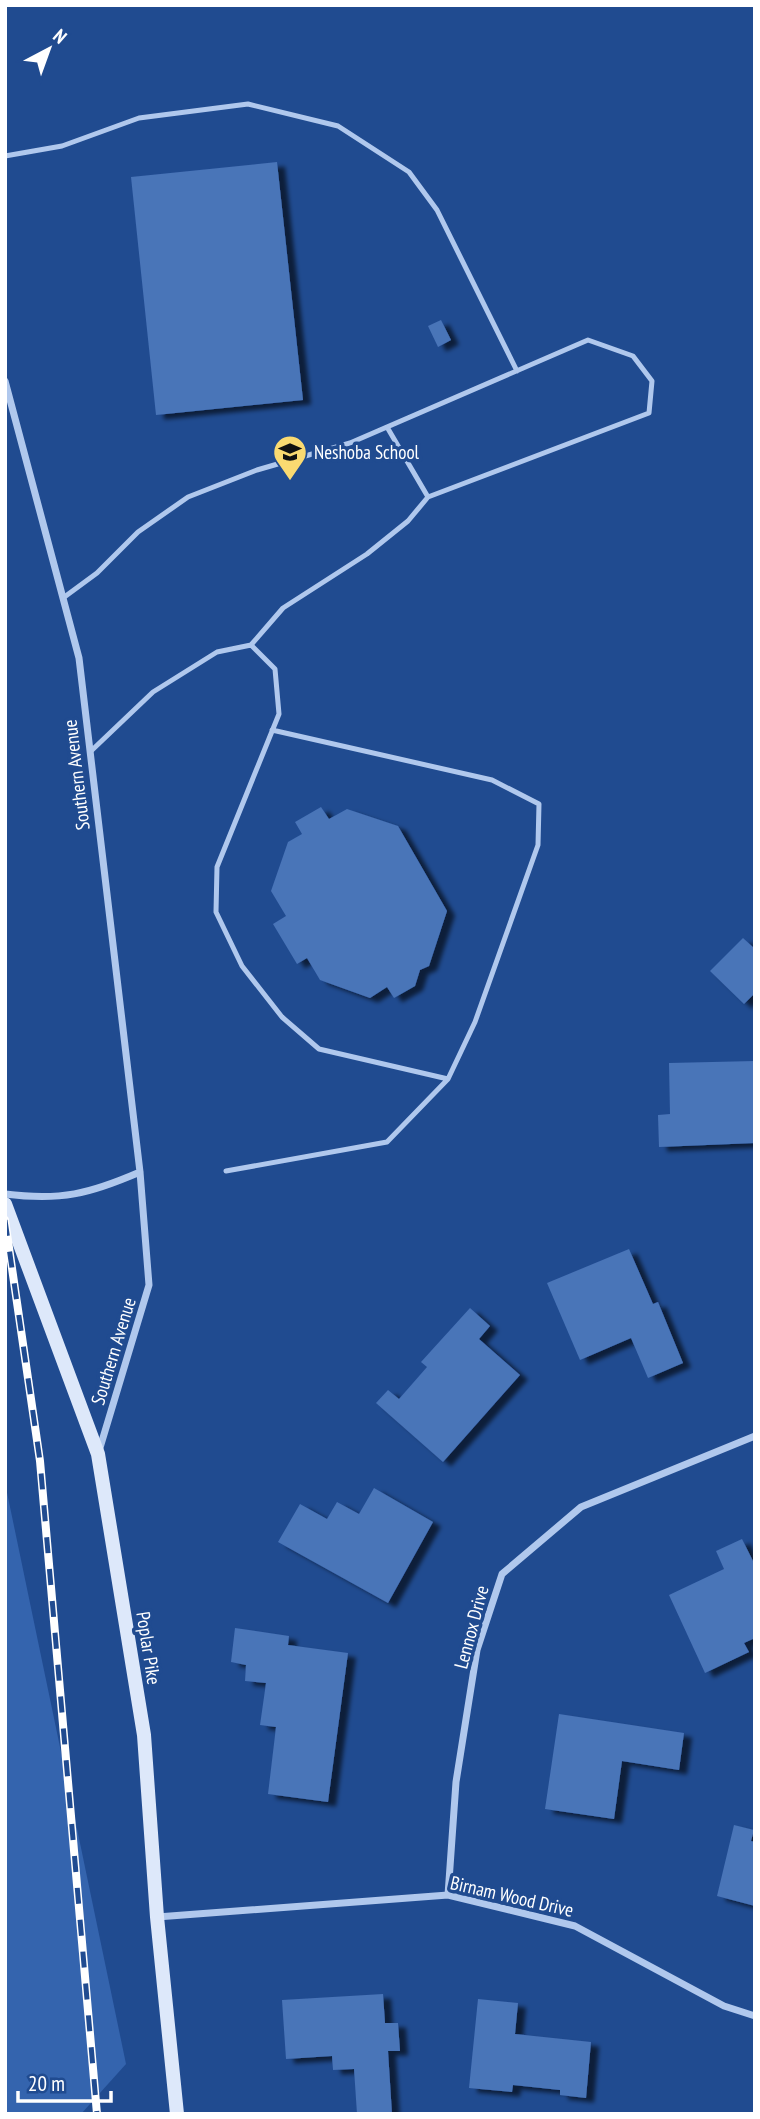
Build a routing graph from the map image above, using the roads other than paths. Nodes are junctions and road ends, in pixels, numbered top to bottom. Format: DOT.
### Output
graph roads {
  1 [pos="5,156"];
  2 [pos="517,371"];
  3 [pos="5,381"];
  4 [pos="387,427"];
  5 [pos="428,497"];
  6 [pos="63,598"];
  7 [pos="251,645"];
  8 [pos="272,730"];
  9 [pos="89,752"];
  10 [pos="448,1079"];
  11 [pos="226,1171"];
  12 [pos="140,1172"];
  13 [pos="5,1194"];
  14 [pos="5,1204"];
  15 [pos="755,1436"];
  16 [pos="98,1454"];
  17 [pos="448,1895"];
  18 [pos="157,1917"];
  19 [pos="755,2016"];
  20 [pos="177,2114"];
  1 -- 2 [label="lane"];
  2 -- 4 [label="lane"];
  2 -- 5 [label="lane"];
  3 -- 6 [label="street, Southern Avenue"];
  4 -- 5 [label="lane"];
  4 -- 6 [label="lane"];
  5 -- 7 [label="lane"];
  6 -- 9 [label="street, Southern Avenue"];
  7 -- 8 [label="lane"];
  7 -- 9 [label="lane"];
  8 -- 10 [label="lane"];
  8 -- 10 [label="lane"];
  9 -- 12 [label="street, Southern Avenue"];
  10 -- 11 [label="lane"];
  12 -- 13 [label="street"];
  12 -- 16 [label="street, Southern Avenue"];
  14 -- 16 [label="main road, Poplar Pike"];
  15 -- 17 [label="street, Lennox Drive"];
  16 -- 18 [label="main road, Poplar Pike"];
  17 -- 18 [label="street, Birnam Wood Drive"];
  17 -- 19 [label="street, Birnam Wood Drive"];
  18 -- 20 [label="main road, Poplar Pike"];
}
